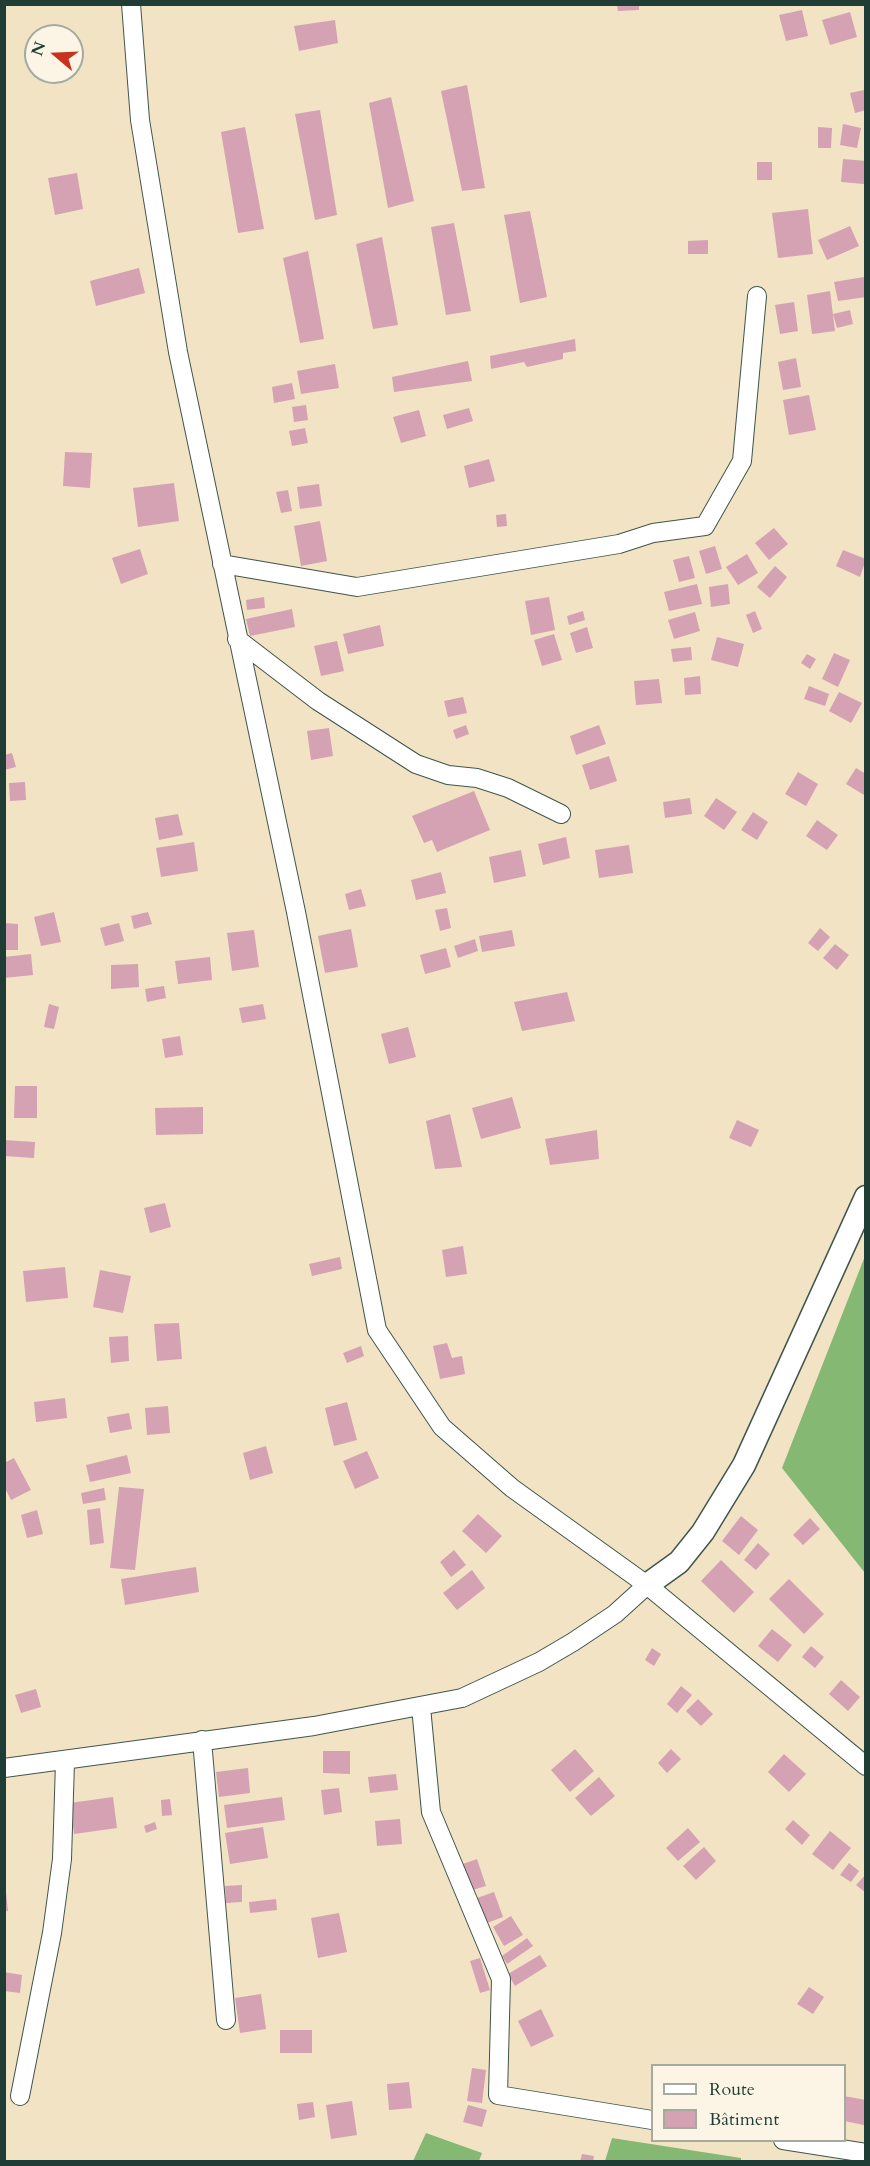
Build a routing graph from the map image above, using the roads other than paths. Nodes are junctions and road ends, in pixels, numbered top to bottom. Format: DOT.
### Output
graph roads {
  1 [pos="131,4"];
  2 [pos="757,296"];
  3 [pos="222,564"];
  4 [pos="237,639"];
  5 [pos="561,814"];
  6 [pos="866,1197"];
  7 [pos="647,1585"];
  8 [pos="421,1707"];
  9 [pos="202,1740"];
  10 [pos="64,1762"];
  11 [pos="866,1766"];
  12 [pos="4,1768"];
  13 [pos="226,2020"];
  14 [pos="20,2096"];
  15 [pos="651,2120"];
  16 [pos="795,2142"];
  17 [pos="866,2154"];
  1 -- 3 [label="street"];
  2 -- 3 [label="street"];
  3 -- 4 [label="street"];
  4 -- 5 [label="street"];
  4 -- 7 [label="street"];
  6 -- 7 [label="street"];
  7 -- 8 [label="street"];
  7 -- 11 [label="street"];
  8 -- 9 [label="street"];
  8 -- 15 [label="street"];
  9 -- 10 [label="street"];
  9 -- 13 [label="street"];
  10 -- 12 [label="street"];
  10 -- 14 [label="street"];
  16 -- 17 [label="street"];
}
